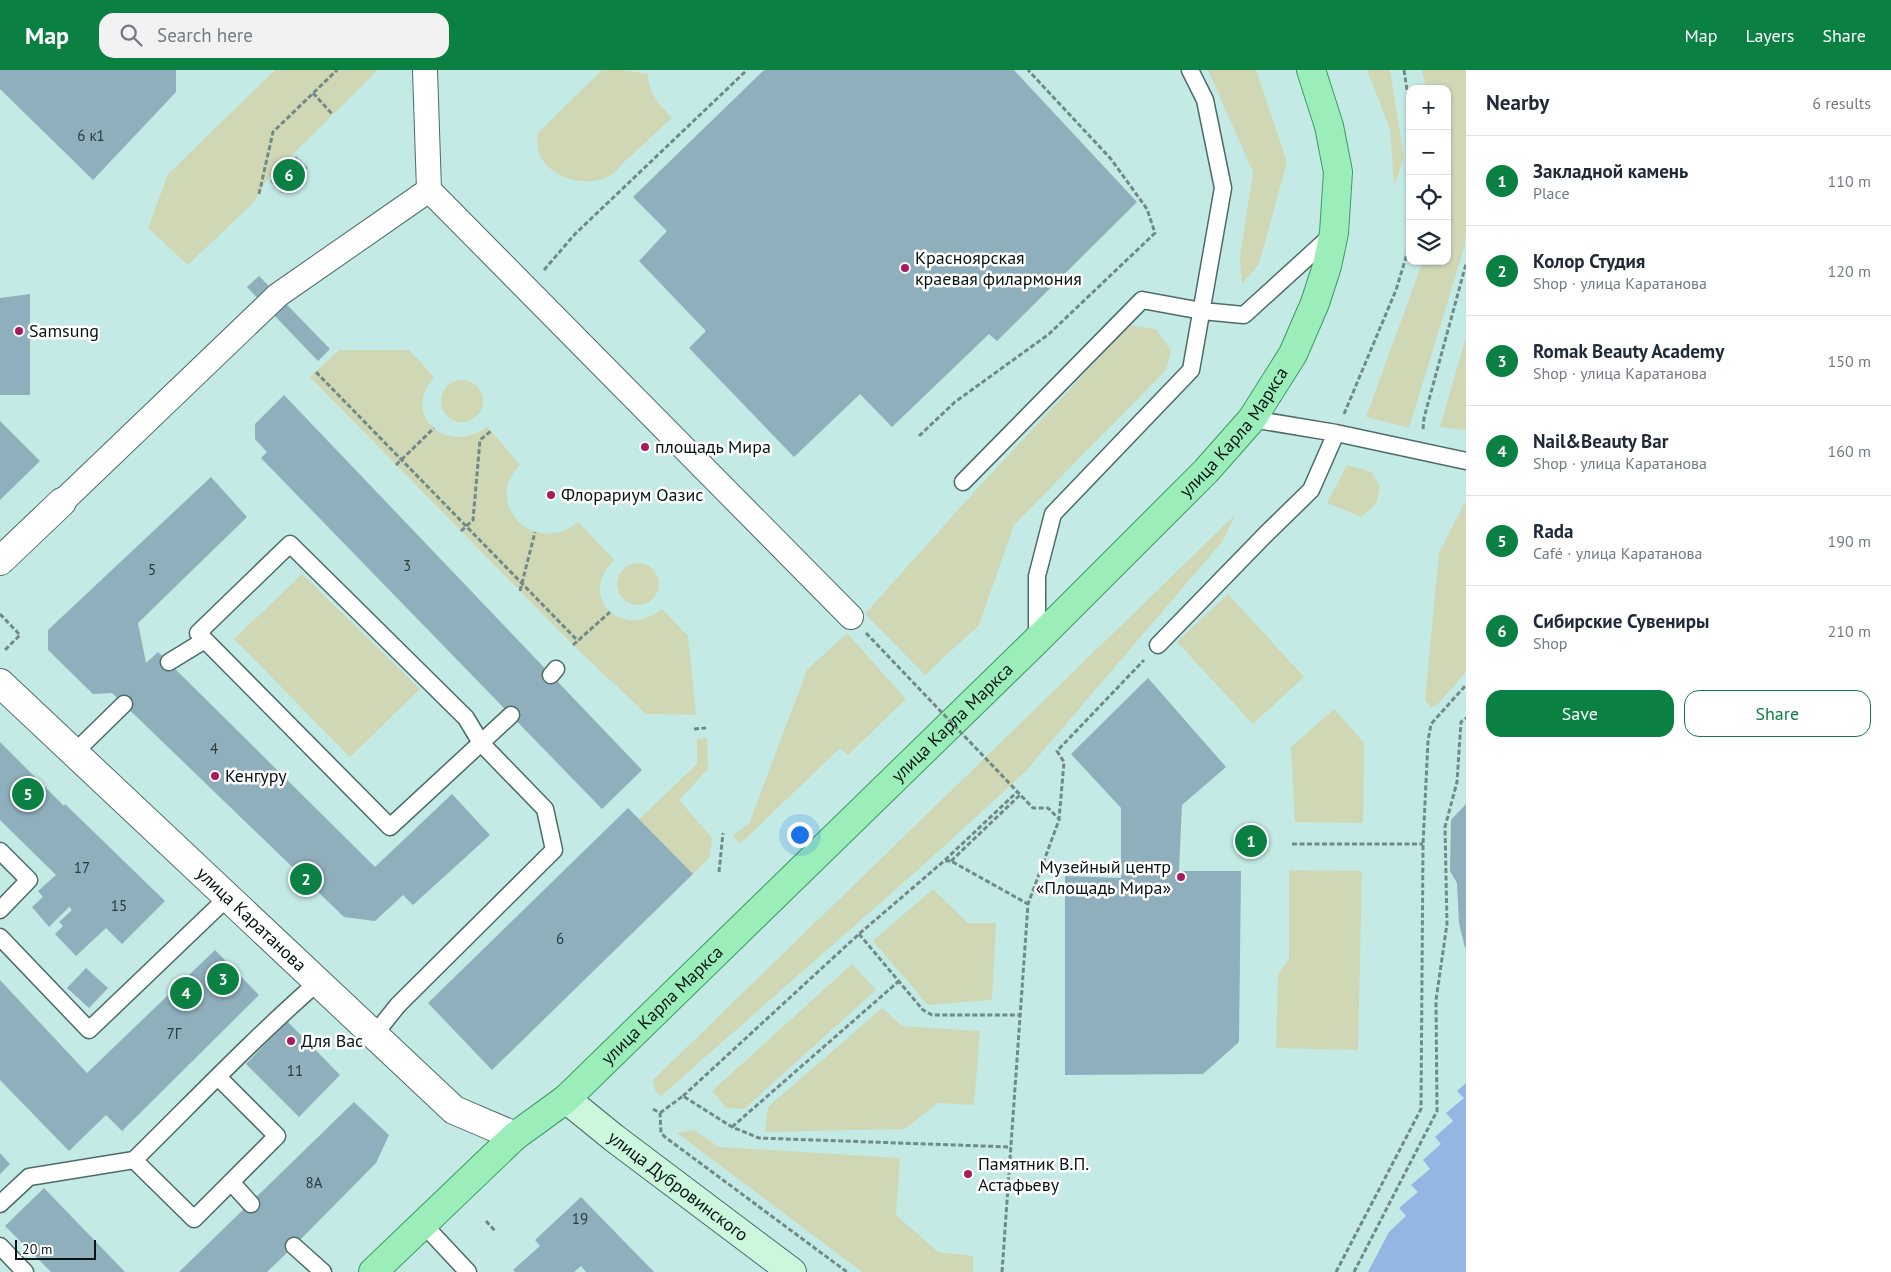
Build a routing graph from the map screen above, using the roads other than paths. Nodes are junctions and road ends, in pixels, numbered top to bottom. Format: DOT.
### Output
graph roads {
  1 [pos="425,70"];
  2 [pos="1190,70"];
  3 [pos="1311,70"];
  4 [pos="429,190"];
  5 [pos="1334,233"];
  6 [pos="1202,310"];
  7 [pos="1252,419"];
  8 [pos="1336,433"];
  9 [pos="1466,461"];
  10 [pos="963,482"];
  11 [pos="62,502"];
  12 [pos="0,561"];
  13 [pos="859,625"];
  14 [pos="205,640"];
  15 [pos="1036,640"];
  16 [pos="1158,645"];
  17 [pos="169,662"];
  18 [pos="0,683"];
  19 [pos="124,704"];
  20 [pos="510,715"];
  21 [pos="481,743"];
  22 [pos="74,753"];
  23 [pos="0,851"];
  24 [pos="228,897"];
  25 [pos="1,907"];
  26 [pos="1,940"];
  27 [pos="318,982"];
  28 [pos="374,1035"];
  29 [pos="218,1077"];
  30 [pos="566,1099"];
  31 [pos="514,1136"];
  32 [pos="134,1160"];
  33 [pos="232,1182"];
  34 [pos="0,1204"];
  35 [pos="252,1204"];
  36 [pos="423,1224"];
  37 [pos="0,1246"];
  38 [pos="294,1246"];
  39 [pos="25,1272"];
  40 [pos="323,1272"];
  41 [pos="373,1272"];
  42 [pos="468,1272"];
  43 [pos="792,1272"];
  1 -- 4 [label="street"];
  2 -- 6 [label="lane"];
  3 -- 5 [label="main road, улица Карла Маркса"];
  4 -- 11 [label="street"];
  4 -- 13 [label="street"];
  5 -- 6 [label="lane"];
  5 -- 7 [label="main road, улица Карла Маркса"];
  6 -- 10 [label="lane"];
  6 -- 15 [label="lane"];
  7 -- 8 [label="lane"];
  7 -- 15 [label="main road, улица Карла Маркса"];
  8 -- 9 [label="lane"];
  8 -- 16 [label="lane"];
  11 -- 12 [label="street"];
  14 -- 17 [label="lane"];
  14 -- 21 [label="lane"];
  14 -- 21 [label="lane"];
  15 -- 30 [label="main road, улица Карла Маркса"];
  18 -- 22 [label="street, улица Каратанова"];
  19 -- 22 [label="lane"];
  20 -- 21 [label="lane"];
  21 -- 28 [label="lane"];
  22 -- 24 [label="street, улица Каратанова"];
  23 -- 25 [label="lane"];
  24 -- 26 [label="lane"];
  24 -- 27 [label="street, улица Каратанова"];
  27 -- 28 [label="street, улица Каратанова"];
  27 -- 29 [label="lane"];
  28 -- 31 [label="street, улица Каратанова"];
  29 -- 32 [label="lane"];
  29 -- 33 [label="lane"];
  30 -- 31 [label="main road, улица Карла Маркса"];
  30 -- 43 [label="main road, улица Дубровинского"];
  31 -- 36 [label="main road, улица Карла Маркса"];
  32 -- 33 [label="lane"];
  32 -- 34 [label="lane"];
  33 -- 35 [label="lane"];
  36 -- 41 [label="main road, улица Карла Маркса"];
  36 -- 42 [label="lane"];
  37 -- 39 [label="lane"];
  38 -- 40 [label="lane"];
}
